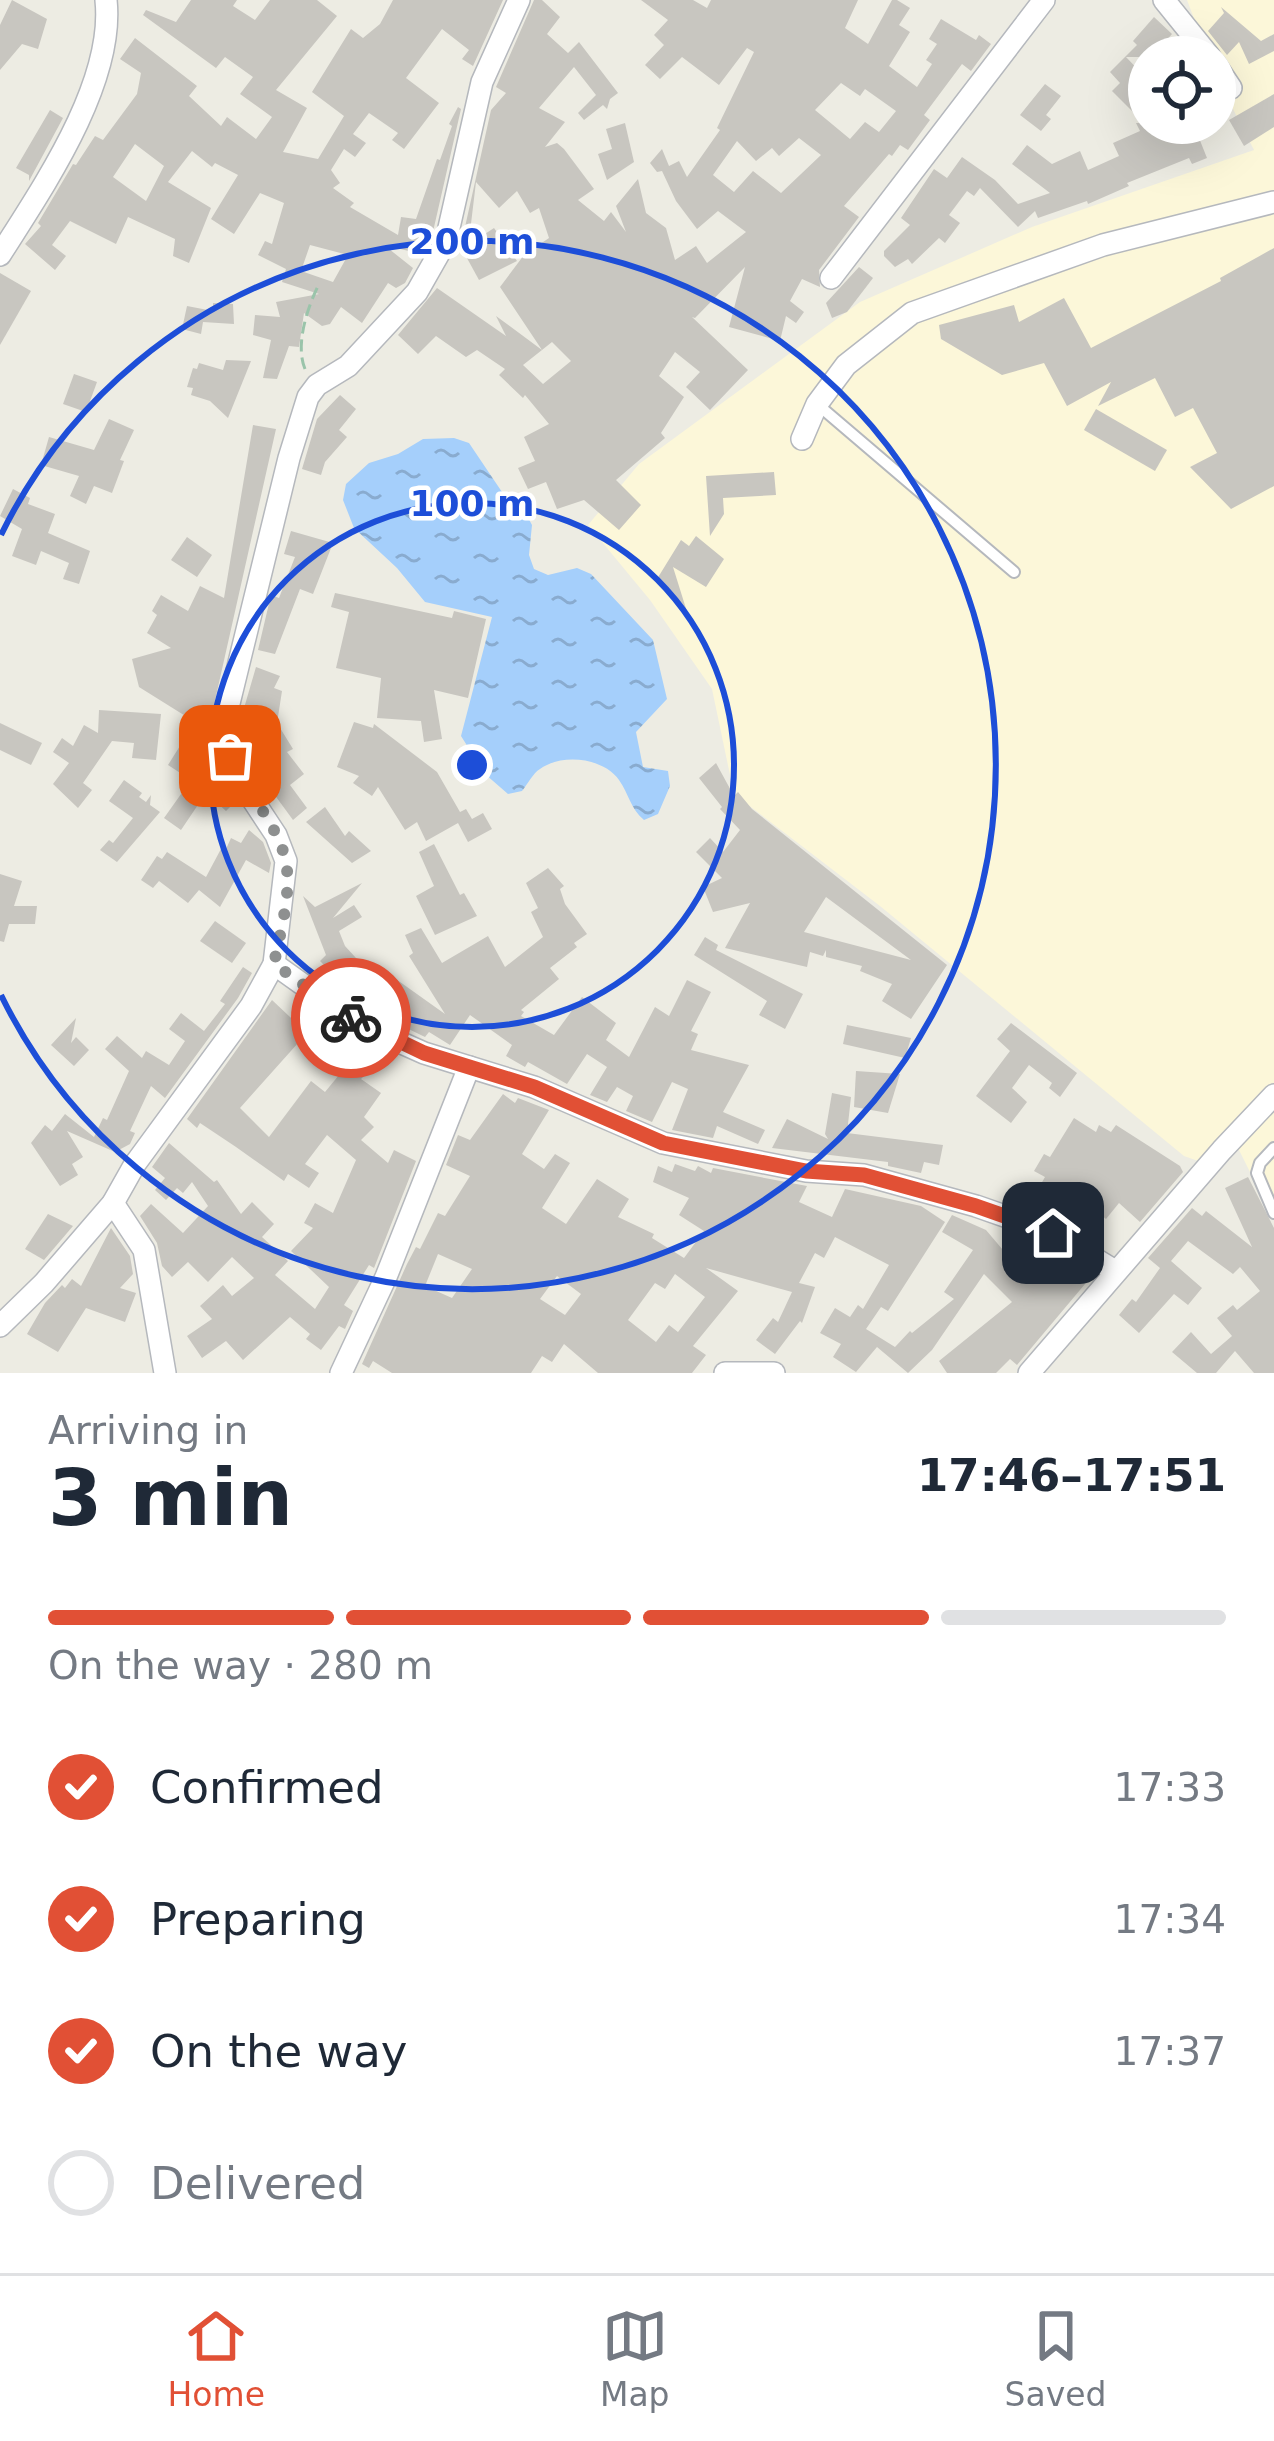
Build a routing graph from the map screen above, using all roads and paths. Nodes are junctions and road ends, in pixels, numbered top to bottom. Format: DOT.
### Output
graph roads {
  1 [pos="106,0"];
  2 [pos="518,0"];
  3 [pos="1044,0"];
  4 [pos="1164,0"];
  5 [pos="1193,36"];
  6 [pos="1274,202"];
  7 [pos="0,255"];
  8 [pos="832,278"];
  9 [pos="318,286"];
  10 [pos="317,385"];
  11 [pos="817,404"];
  12 [pos="802,439"];
  13 [pos="1014,572"];
  14 [pos="274,964"];
  15 [pos="469,1067"];
  16 [pos="1274,1096"];
  17 [pos="1274,1148"];
  18 [pos="112,1203"];
  19 [pos="1274,1213"];
  20 [pos="1115,1271"];
  21 [pos="0,1326"];
  22 [pos="344,1372"];
  23 [pos="165,1373"];
  24 [pos="725,1373"];
  25 [pos="774,1373"];
  26 [pos="1029,1373"];
  1 -- 7 [label="street"];
  2 -- 10 [label="street"];
  3 -- 8 [label="street"];
  4 -- 5 [label="street"];
  6 -- 11 [label="street"];
  9 -- 10 [label="path"];
  10 -- 14 [label="street"];
  11 -- 12 [label="street"];
  11 -- 13 [label="lane"];
  14 -- 15 [label="street"];
  14 -- 18 [label="street"];
  15 -- 20 [label="street"];
  15 -- 22 [label="street"];
  16 -- 20 [label="street"];
  17 -- 19 [label="lane"];
  18 -- 21 [label="street"];
  18 -- 23 [label="street"];
  20 -- 26 [label="street"];
  24 -- 25 [label="street"];
}
